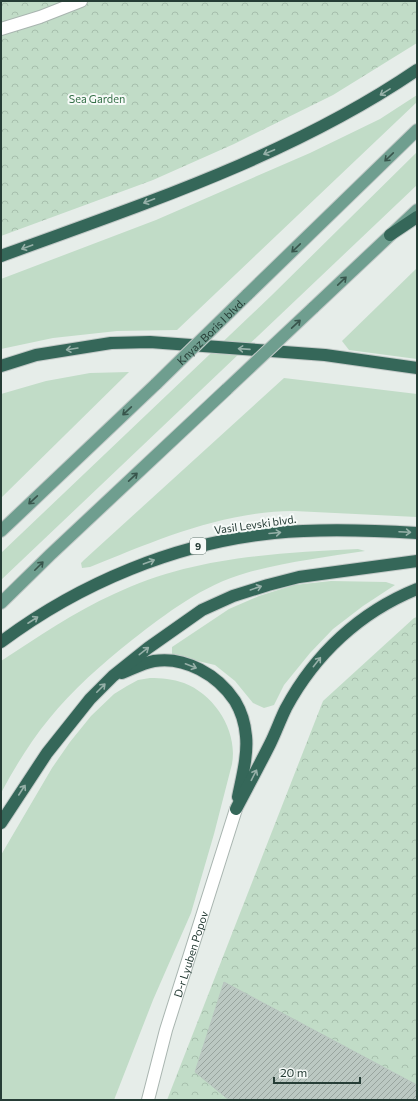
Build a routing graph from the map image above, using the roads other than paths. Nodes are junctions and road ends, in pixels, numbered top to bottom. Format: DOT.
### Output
graph roads {
  1 [pos="81,1"];
  2 [pos="1,29"];
  3 [pos="417,70"];
  4 [pos="417,130"];
  5 [pos="417,210"];
  6 [pos="417,217"];
  7 [pos="390,235"];
  8 [pos="1,256"];
  9 [pos="1,366"];
  10 [pos="417,368"];
  11 [pos="1,531"];
  12 [pos="417,533"];
  13 [pos="417,561"];
  14 [pos="417,590"];
  15 [pos="1,603"];
  16 [pos="1,642"];
  17 [pos="113,676"];
  18 [pos="236,809"];
  19 [pos="1,823"];
  20 [pos="148,1100"];
  1 -- 2 [label="street"];
  3 -- 8 [label="highway, one-way"];
  4 -- 11 [label="main road, Knyaz Boris I blvd., one-way, bridge"];
  5 -- 7 [label="main road"];
  6 -- 7 [label="highway"];
  15 -- 7 [label="main road, one-way, bridge"];
  10 -- 9 [label="highway, one-way"];
  16 -- 12 [label="highway, Vasil Levski blvd. / 9, one-way"];
  17 -- 13 [label="highway, one-way"];
  18 -- 14 [label="highway, one-way"];
  17 -- 18 [label="highway, one-way"];
  19 -- 17 [label="highway, one-way"];
  18 -- 20 [label="street, D-r Lyuben Popov"];
}
